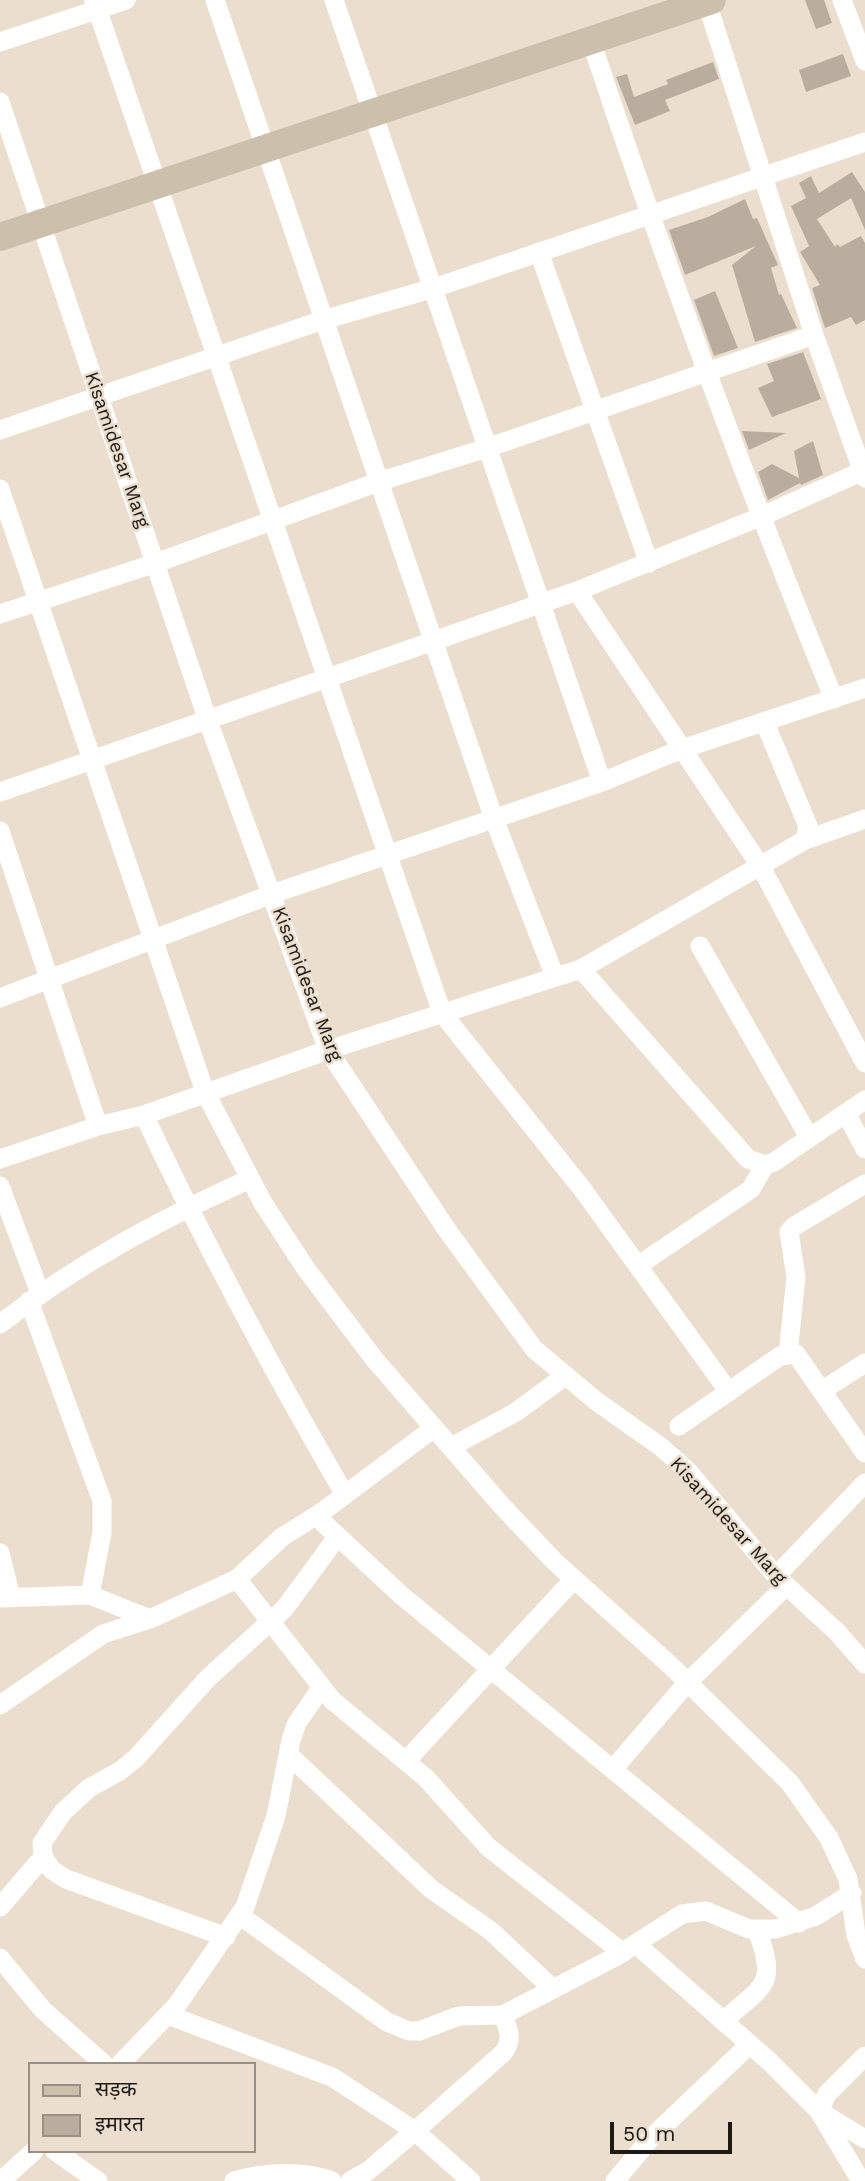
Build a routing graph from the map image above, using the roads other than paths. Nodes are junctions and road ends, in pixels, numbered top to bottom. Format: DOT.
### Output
graph roads {
  1 [pos="126,0"];
  2 [pos="215,0"];
  3 [pos="334,0"];
  4 [pos="842,0"];
  5 [pos="708,1"];
  6 [pos="96,5"];
  7 [pos="591,41"];
  8 [pos="0,42"];
  9 [pos="865,61"];
  10 [pos="0,102"];
  11 [pos="373,115"];
  12 [pos="865,142"];
  13 [pos="264,149"];
  14 [pos="764,174"];
  15 [pos="156,185"];
  16 [pos="649,214"];
  17 [pos="39,223"];
  18 [pos="0,237"];
  19 [pos="539,252"];
  20 [pos="434,288"];
  21 [pos="323,320"];
  22 [pos="814,335"];
  23 [pos="216,356"];
  24 [pos="706,373"];
  25 [pos="100,398"];
  26 [pos="596,411"];
  27 [pos="0,430"];
  28 [pos="487,448"];
  29 [pos="864,473"];
  30 [pos="381,481"];
  31 [pos="0,489"];
  32 [pos="760,517"];
  33 [pos="270,520"];
  34 [pos="156,563"];
  35 [pos="649,563"];
  36 [pos="577,591"];
  37 [pos="38,601"];
  38 [pos="541,604"];
  39 [pos="0,614"];
  40 [pos="435,640"];
  41 [pos="327,680"];
  42 [pos="865,688"];
  43 [pos="834,699"];
  44 [pos="208,721"];
  45 [pos="765,723"];
  46 [pos="682,749"];
  47 [pos="91,760"];
  48 [pos="602,782"];
  49 [pos="0,792"];
  50 [pos="495,818"];
  51 [pos="865,820"];
  52 [pos="0,831"];
  53 [pos="805,840"];
  54 [pos="386,856"];
  55 [pos="761,867"];
  56 [pos="272,894"];
  57 [pos="153,938"];
  58 [pos="700,946"];
  59 [pos="581,969"];
  60 [pos="555,977"];
  61 [pos="47,981"];
  62 [pos="0,998"];
  63 [pos="442,1013"];
  64 [pos="328,1050"];
  65 [pos="865,1063"];
  66 [pos="205,1092"];
  67 [pos="865,1100"];
  68 [pos="845,1113"];
  69 [pos="144,1115"];
  70 [pos="98,1126"];
  71 [pos="809,1137"];
  72 [pos="865,1149"];
  73 [pos="0,1159"];
  74 [pos="765,1165"];
  75 [pos="250,1179"];
  76 [pos="865,1184"];
  77 [pos="0,1186"];
  78 [pos="187,1208"];
  79 [pos="639,1265"];
  80 [pos="35,1297"];
  81 [pos="0,1324"];
  82 [pos="788,1354"];
  83 [pos="865,1363"];
  84 [pos="565,1376"];
  85 [pos="823,1390"];
  86 [pos="729,1392"];
  87 [pos="679,1426"];
  88 [pos="434,1428"];
  89 [pos="451,1447"];
  90 [pos="865,1453"];
  91 [pos="865,1483"];
  92 [pos="345,1494"];
  93 [pos="316,1516"];
  94 [pos="338,1536"];
  95 [pos="0,1553"];
  96 [pos="574,1579"];
  97 [pos="237,1580"];
  98 [pos="781,1581"];
  99 [pos="90,1595"];
  100 [pos="6,1597"];
  101 [pos="150,1619"];
  102 [pos="272,1622"];
  103 [pos="865,1664"];
  104 [pos="489,1667"];
  105 [pos="687,1683"];
  106 [pos="321,1688"];
  107 [pos="1,1701"];
  108 [pos="288,1754"];
  109 [pos="406,1760"];
  110 [pos="613,1769"];
  111 [pos="43,1857"];
  112 [pos="852,1893"];
  113 [pos="0,1907"];
  114 [pos="860,1913"];
  115 [pos="241,1916"];
  116 [pos="799,1923"];
  117 [pos="757,1930"];
  118 [pos="226,1937"];
  119 [pos="630,1949"];
  120 [pos="0,1958"];
  121 [pos="865,1959"];
  122 [pos="553,1989"];
  123 [pos="168,2015"];
  124 [pos="503,2015"];
  125 [pos="723,2021"];
  126 [pos="749,2045"];
  127 [pos="865,2056"];
  128 [pos="102,2062"];
  129 [pos="122,2062"];
  130 [pos="819,2111"];
  131 [pos="415,2132"];
  132 [pos="865,2139"];
  133 [pos="32,2153"];
  134 [pos="58,2153"];
  135 [pos="617,2180"];
  136 [pos="1,2181"];
  137 [pos="98,2181"];
  138 [pos="234,2181"];
  139 [pos="332,2181"];
  140 [pos="350,2181"];
  141 [pos="471,2181"];
  142 [pos="861,2181"];
  1 -- 6 [label="street"];
  2 -- 13 [label="street"];
  3 -- 11 [label="street"];
  4 -- 9 [label="street"];
  5 -- 7 [label="street"];
  5 -- 14 [label="street"];
  6 -- 8 [label="street"];
  6 -- 15 [label="street"];
  7 -- 11 [label="street"];
  7 -- 16 [label="street"];
  10 -- 17 [label="street, Kisamidesar Marg"];
  11 -- 13 [label="street"];
  11 -- 20 [label="street"];
  12 -- 14 [label="street"];
  13 -- 15 [label="street"];
  13 -- 21 [label="street"];
  14 -- 16 [label="street"];
  14 -- 22 [label="street"];
  15 -- 17 [label="street"];
  15 -- 23 [label="street"];
  16 -- 19 [label="street"];
  16 -- 24 [label="street"];
  17 -- 18 [label="street"];
  17 -- 25 [label="street, Kisamidesar Marg"];
  19 -- 20 [label="street"];
  19 -- 26 [label="street"];
  20 -- 21 [label="street"];
  20 -- 28 [label="street"];
  21 -- 23 [label="street"];
  21 -- 30 [label="street"];
  22 -- 24 [label="street"];
  22 -- 29 [label="street"];
  23 -- 25 [label="street"];
  23 -- 33 [label="street"];
  24 -- 26 [label="street"];
  24 -- 32 [label="street"];
  25 -- 27 [label="street"];
  25 -- 34 [label="street, Kisamidesar Marg"];
  26 -- 28 [label="street"];
  26 -- 35 [label="street"];
  28 -- 30 [label="street"];
  28 -- 38 [label="street"];
  29 -- 32 [label="street"];
  30 -- 33 [label="street"];
  30 -- 40 [label="street"];
  31 -- 37 [label="street"];
  32 -- 35 [label="street"];
  32 -- 43 [label="street"];
  33 -- 34 [label="street"];
  33 -- 41 [label="street"];
  34 -- 37 [label="street"];
  34 -- 44 [label="street, Kisamidesar Marg"];
  35 -- 36 [label="street"];
  36 -- 38 [label="street"];
  36 -- 46 [label="street"];
  37 -- 39 [label="street"];
  37 -- 47 [label="street"];
  38 -- 40 [label="street"];
  38 -- 48 [label="street"];
  40 -- 41 [label="street"];
  40 -- 50 [label="street"];
  41 -- 44 [label="street"];
  41 -- 54 [label="street"];
  42 -- 43 [label="street"];
  43 -- 45 [label="street"];
  44 -- 47 [label="street"];
  44 -- 56 [label="street, Kisamidesar Marg"];
  45 -- 46 [label="street"];
  45 -- 53 [label="street"];
  46 -- 48 [label="street"];
  46 -- 55 [label="street"];
  47 -- 49 [label="street"];
  47 -- 57 [label="street"];
  48 -- 50 [label="street"];
  50 -- 54 [label="street"];
  50 -- 60 [label="street"];
  51 -- 53 [label="street"];
  52 -- 61 [label="street"];
  53 -- 55 [label="street"];
  54 -- 56 [label="street"];
  54 -- 63 [label="street"];
  55 -- 59 [label="street"];
  55 -- 65 [label="street"];
  56 -- 57 [label="street"];
  56 -- 64 [label="street, Kisamidesar Marg"];
  57 -- 61 [label="street"];
  57 -- 66 [label="street"];
  58 -- 71 [label="street"];
  59 -- 60 [label="street"];
  59 -- 74 [label="street"];
  60 -- 63 [label="street"];
  61 -- 62 [label="street"];
  61 -- 70 [label="street"];
  63 -- 64 [label="street"];
  63 -- 79 [label="street"];
  64 -- 66 [label="street"];
  64 -- 84 [label="street, Kisamidesar Marg"];
  66 -- 69 [label="street"];
  66 -- 75 [label="street"];
  67 -- 68 [label="street"];
  68 -- 71 [label="street"];
  68 -- 72 [label="street"];
  69 -- 70 [label="street"];
  69 -- 78 [label="street"];
  70 -- 73 [label="street"];
  71 -- 74 [label="street"];
  74 -- 79 [label="street"];
  75 -- 78 [label="street"];
  75 -- 88 [label="street"];
  76 -- 82 [label="street"];
  77 -- 80 [label="street"];
  78 -- 80 [label="street"];
  78 -- 92 [label="street"];
  79 -- 86 [label="street"];
  80 -- 81 [label="street"];
  80 -- 99 [label="street"];
  82 -- 85 [label="street"];
  82 -- 86 [label="street"];
  83 -- 85 [label="street"];
  84 -- 89 [label="street"];
  84 -- 98 [label="street, Kisamidesar Marg"];
  85 -- 90 [label="street"];
  86 -- 87 [label="street"];
  88 -- 89 [label="street"];
  88 -- 92 [label="street"];
  89 -- 96 [label="street"];
  91 -- 98 [label="street"];
  92 -- 93 [label="street"];
  93 -- 94 [label="street"];
  93 -- 97 [label="street"];
  94 -- 102 [label="street"];
  94 -- 104 [label="street"];
  95 -- 100 [label="street"];
  96 -- 104 [label="street"];
  96 -- 105 [label="street"];
  97 -- 101 [label="street"];
  97 -- 102 [label="street"];
  98 -- 103 [label="street, Kisamidesar Marg"];
  98 -- 105 [label="street"];
  99 -- 100 [label="street"];
  99 -- 101 [label="street"];
  101 -- 107 [label="street"];
  102 -- 106 [label="street"];
  102 -- 111 [label="street"];
  104 -- 109 [label="street"];
  104 -- 110 [label="street"];
  105 -- 110 [label="street"];
  105 -- 112 [label="street"];
  106 -- 108 [label="street"];
  106 -- 109 [label="street"];
  108 -- 115 [label="street"];
  108 -- 122 [label="street"];
  109 -- 119 [label="street"];
  110 -- 116 [label="street"];
  111 -- 113 [label="street"];
  111 -- 118 [label="street"];
  112 -- 114 [label="street"];
  112 -- 116 [label="street"];
  114 -- 121 [label="street"];
  115 -- 118 [label="street"];
  115 -- 124 [label="street"];
  116 -- 117 [label="street"];
  117 -- 119 [label="street"];
  117 -- 125 [label="street"];
  118 -- 123 [label="street"];
  119 -- 122 [label="street"];
  119 -- 125 [label="street"];
  120 -- 128 [label="street"];
  122 -- 124 [label="street"];
  123 -- 129 [label="street"];
  123 -- 131 [label="street"];
  124 -- 131 [label="street"];
  125 -- 126 [label="street"];
  126 -- 130 [label="street"];
  126 -- 135 [label="street"];
  127 -- 130 [label="street"];
  130 -- 132 [label="street"];
  130 -- 142 [label="street"];
  131 -- 140 [label="street"];
  131 -- 141 [label="street"];
  133 -- 136 [label="street"];
  134 -- 137 [label="street"];
  138 -- 139 [label="street"];
}
